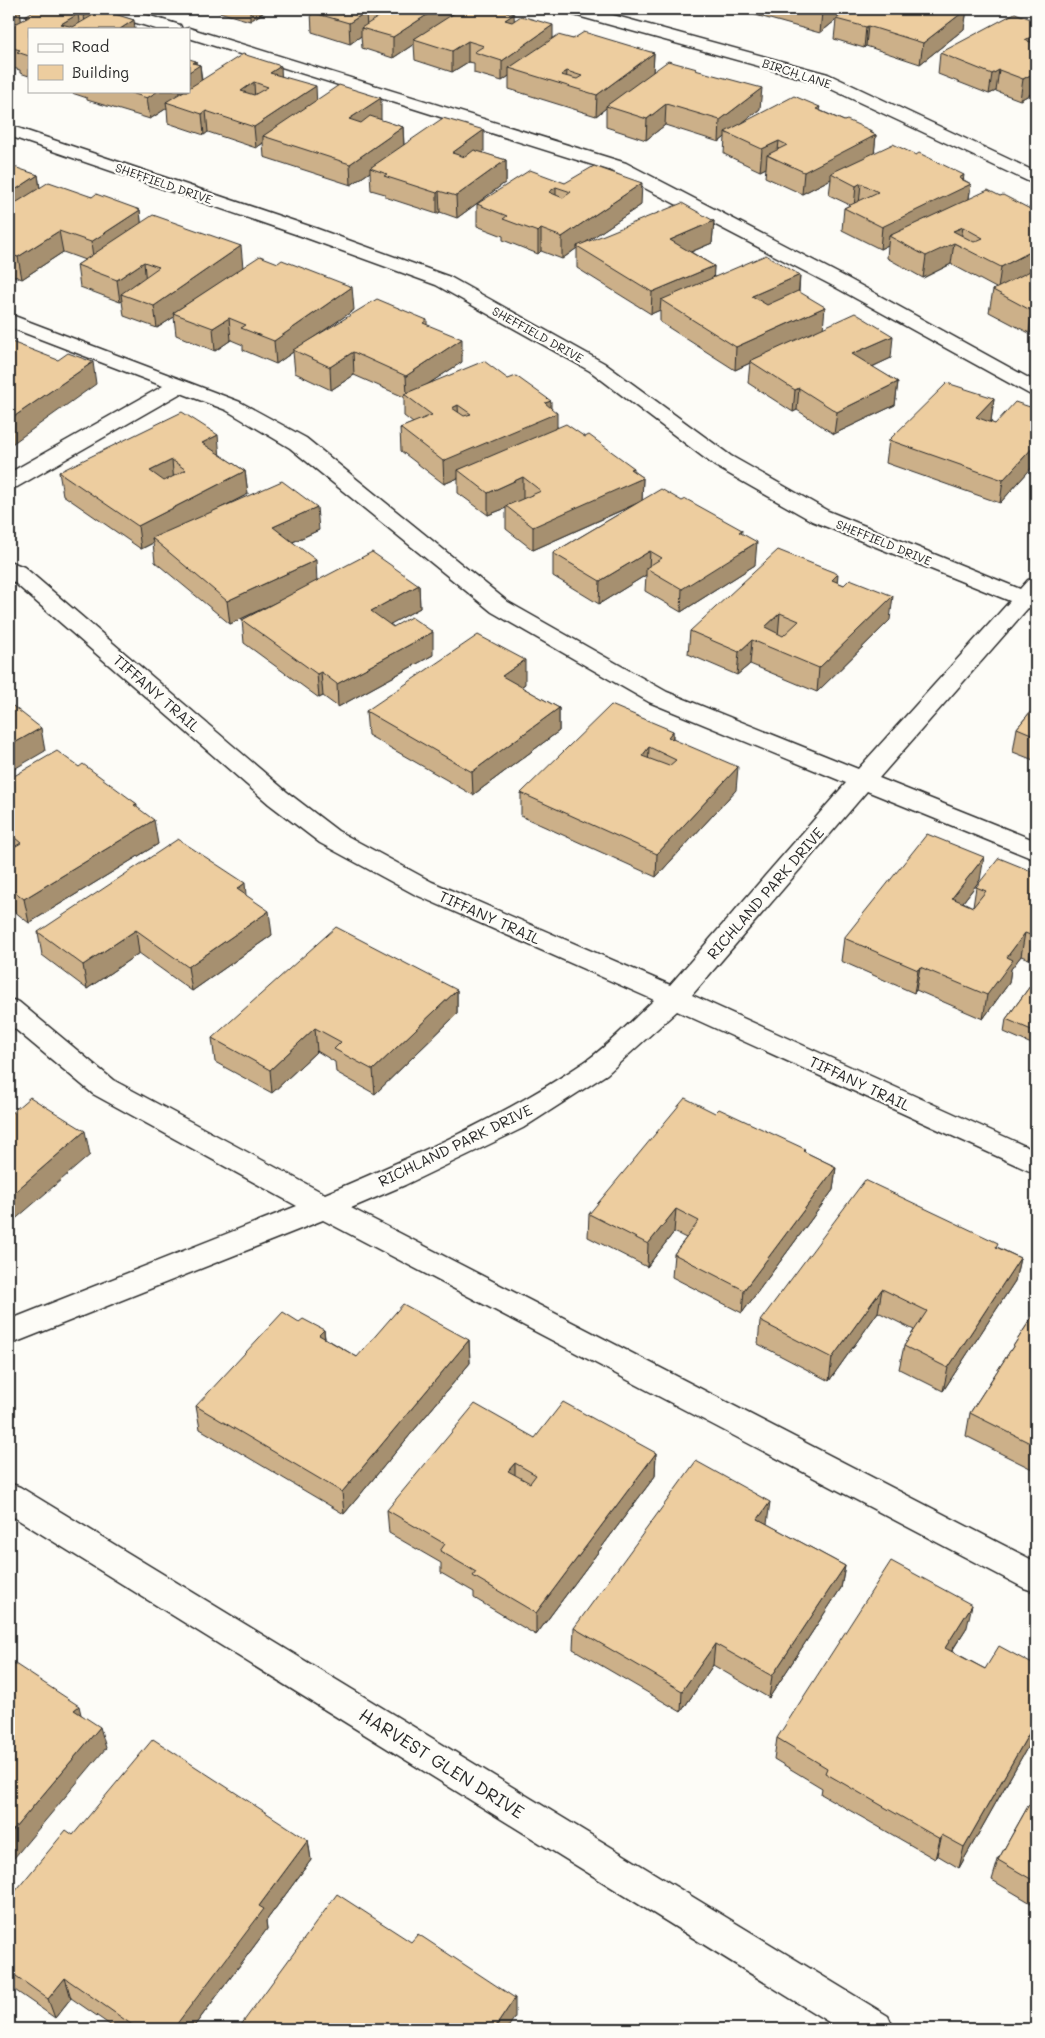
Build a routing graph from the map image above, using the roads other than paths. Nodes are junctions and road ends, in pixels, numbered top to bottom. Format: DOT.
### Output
graph roads {
  1 [pos="110,9"];
  2 [pos="574,9"];
  3 [pos="171,28"];
  4 [pos="190,33"];
  5 [pos="9,130"];
  6 [pos="1036,179"];
  7 [pos="9,320"];
  8 [pos="181,386"];
  9 [pos="1036,390"];
  10 [pos="9,482"];
  11 [pos="9,568"];
  12 [pos="1032,596"];
  13 [pos="862,781"];
  14 [pos="1036,851"];
  15 [pos="674,998"];
  16 [pos="9,1009"];
  17 [pos="1036,1163"];
  18 [pos="324,1207"];
  19 [pos="9,1333"];
  20 [pos="9,1497"];
  21 [pos="1036,1578"];
  22 [pos="875,2029"];
  1 -- 3 [label="street"];
  2 -- 6 [label="street, BIRCH LANE"];
  4 -- 9 [label="street"];
  5 -- 12 [label="street, SHEFFIELD DRIVE"];
  7 -- 8 [label="street"];
  8 -- 10 [label="street"];
  8 -- 13 [label="street"];
  11 -- 15 [label="street, TIFFANY TRAIL"];
  12 -- 13 [label="street, RICHLAND PARK DRIVE"];
  13 -- 14 [label="street"];
  13 -- 15 [label="street, RICHLAND PARK DRIVE"];
  15 -- 17 [label="street, TIFFANY TRAIL"];
  15 -- 18 [label="street, RICHLAND PARK DRIVE"];
  16 -- 18 [label="street"];
  18 -- 19 [label="street, RICHLAND PARK DRIVE"];
  18 -- 21 [label="street"];
  20 -- 22 [label="street, HARVEST GLEN DRIVE"];
}
